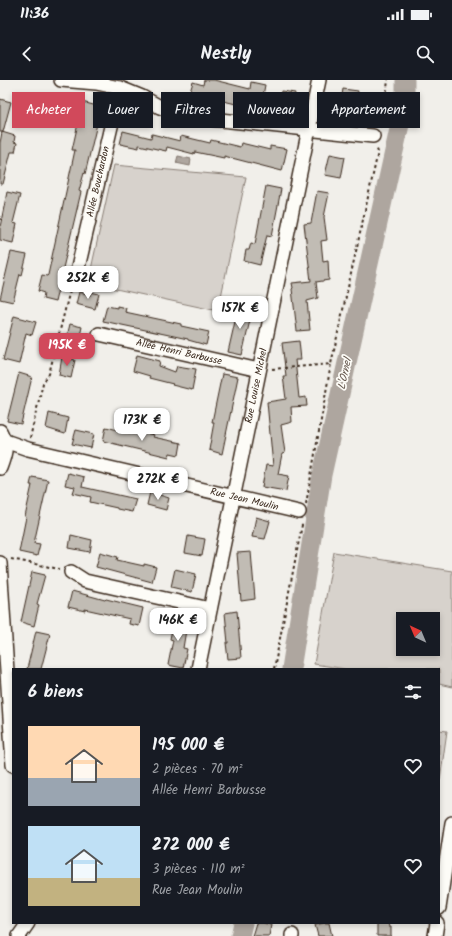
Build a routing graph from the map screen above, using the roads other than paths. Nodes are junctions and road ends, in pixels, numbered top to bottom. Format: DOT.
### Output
graph roads {
  1 [pos="61,80"];
  2 [pos="319,80"];
  3 [pos="120,88"];
  4 [pos="308,130"];
  5 [pos="373,136"];
  6 [pos="76,276"];
  7 [pos="99,334"];
  8 [pos="259,370"];
  9 [pos="2,444"];
  10 [pos="0,468"];
  11 [pos="233,496"];
  12 [pos="299,512"];
  13 [pos="4,560"];
  14 [pos="71,572"];
  15 [pos="210,609"];
  16 [pos="198,668"];
  17 [pos="10,686"];
  18 [pos="12,739"];
  19 [pos="452,823"];
  20 [pos="440,901"];
  21 [pos="27,924"];
  22 [pos="437,924"];
  23 [pos="19,936"];
  24 [pos="434,936"];
  1 -- 3 [label="street"];
  2 -- 4 [label="street, Rue Louise Michel"];
  3 -- 4 [label="street"];
  3 -- 6 [label="street, Allée Bouchardon"];
  4 -- 5 [label="street"];
  4 -- 8 [label="street, Rue Louise Michel"];
  7 -- 8 [label="street, Allée Henri Barbusse"];
  8 -- 11 [label="street, Rue Louise Michel"];
  9 -- 10 [label="street"];
  9 -- 11 [label="street, Rue Jean Moulin"];
  11 -- 12 [label="street, Rue Jean Moulin"];
  11 -- 15 [label="street, Rue Louise Michel"];
  13 -- 17 [label="street"];
  14 -- 15 [label="street"];
  15 -- 16 [label="street, Rue Louise Michel"];
  17 -- 18 [label="street"];
  19 -- 20 [label="street"];
  21 -- 23 [label="street"];
  22 -- 24 [label="street"];
}
